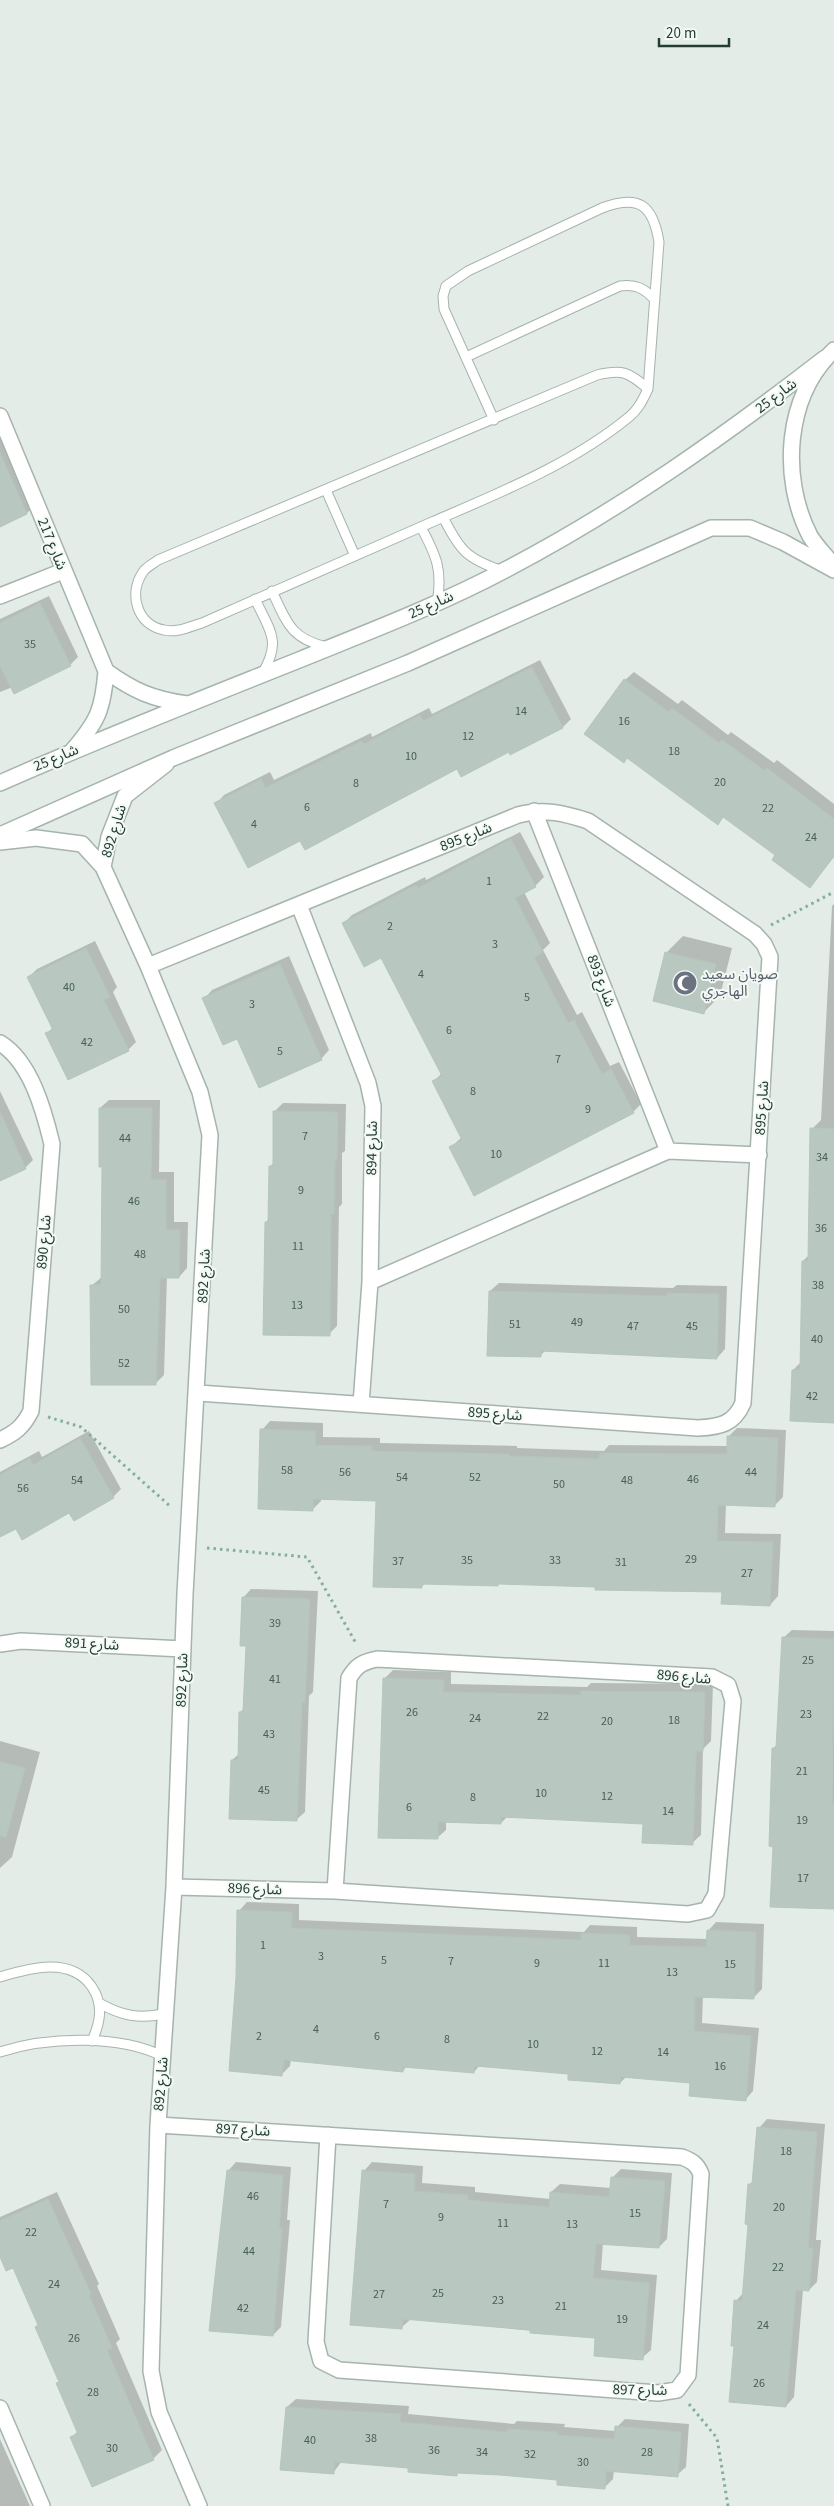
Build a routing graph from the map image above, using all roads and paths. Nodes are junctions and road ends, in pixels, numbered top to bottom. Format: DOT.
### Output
graph roads {
  1 [pos="655,300"];
  2 [pos="830,354"];
  3 [pos="466,357"];
  4 [pos="648,389"];
  5 [pos="0,416"];
  6 [pos="494,420"];
  7 [pos="326,490"];
  8 [pos="444,517"];
  9 [pos="421,527"];
  10 [pos="355,556"];
  11 [pos="834,566"];
  12 [pos="834,570"];
  13 [pos="63,571"];
  14 [pos="504,571"];
  15 [pos="272,592"];
  16 [pos="0,596"];
  17 [pos="255,599"];
  18 [pos="437,603"];
  19 [pos="330,648"];
  20 [pos="106,671"];
  21 [pos="262,675"];
  22 [pos="187,704"];
  23 [pos="73,750"];
  24 [pos="173,758"];
  25 [pos="0,783"];
  26 [pos="0,793"];
  27 [pos="534,811"];
  28 [pos="0,835"];
  29 [pos="0,842"];
  30 [pos="103,867"];
  31 [pos="834,892"];
  32 [pos="300,905"];
  33 [pos="756,934"];
  34 [pos="148,966"];
  35 [pos="0,1044"];
  36 [pos="668,1151"];
  37 [pos="759,1155"];
  38 [pos="370,1282"];
  39 [pos="198,1393"];
  40 [pos="361,1404"];
  41 [pos="31,1411"];
  42 [pos="0,1440"];
  43 [pos="190,1523"];
  44 [pos="188,1547"];
  45 [pos="0,1644"];
  46 [pos="183,1649"];
  47 [pos="366,1661"];
  48 [pos="174,1886"];
  49 [pos="335,1891"];
  50 [pos="0,1976"];
  51 [pos="99,2003"];
  52 [pos="164,2014"];
  53 [pos="92,2041"];
  54 [pos="0,2052"];
  55 [pos="164,2057"];
  56 [pos="158,2125"];
  57 [pos="328,2135"];
  58 [pos="677,2390"];
  59 [pos="0,2408"];
  60 [pos="42,2506"];
  61 [pos="199,2506"];
  62 [pos="728,2506"];
  1 -- 3 [label="lane"];
  1 -- 3 [label="lane"];
  1 -- 4 [label="lane"];
  2 -- 11 [label="street"];
  2 -- 14 [label="street, شارع 25"];
  3 -- 6 [label="lane"];
  4 -- 6 [label="lane"];
  4 -- 8 [label="lane"];
  5 -- 13 [label="street, شارع 217"];
  6 -- 7 [label="lane"];
  7 -- 10 [label="lane"];
  7 -- 17 [label="lane"];
  8 -- 9 [label="lane"];
  8 -- 14 [label="lane"];
  9 -- 10 [label="lane"];
  9 -- 18 [label="lane"];
  10 -- 15 [label="lane"];
  12 -- 24 [label="street"];
  13 -- 16 [label="street"];
  13 -- 20 [label="street, شارع 217"];
  14 -- 18 [label="street, شارع 25"];
  15 -- 17 [label="lane"];
  15 -- 19 [label="lane"];
  17 -- 21 [label="lane"];
  18 -- 19 [label="street, شارع 25"];
  19 -- 21 [label="street, شارع 25"];
  20 -- 22 [label="street"];
  20 -- 23 [label="street, شارع 217"];
  21 -- 22 [label="street, شارع 25"];
  22 -- 23 [label="street, شارع 25"];
  23 -- 25 [label="street, شارع 25"];
  23 -- 26 [label="street"];
  24 -- 28 [label="street"];
  24 -- 30 [label="street, شارع 892"];
  27 -- 32 [label="street, شارع 895"];
  27 -- 33 [label="street, شارع 895"];
  27 -- 36 [label="street, شارع 893"];
  29 -- 30 [label="street, شارع 892"];
  30 -- 34 [label="street, شارع 892"];
  31 -- 33 [label="path"];
  32 -- 34 [label="street, شارع 895"];
  32 -- 38 [label="street, شارع 894"];
  33 -- 37 [label="street, شارع 895"];
  34 -- 39 [label="street, شارع 892"];
  35 -- 41 [label="street, شارع 890"];
  36 -- 37 [label="street"];
  36 -- 38 [label="street"];
  37 -- 40 [label="street, شارع 895"];
  38 -- 40 [label="street, شارع 894"];
  39 -- 40 [label="street, شارع 895"];
  39 -- 43 [label="street, شارع 892"];
  41 -- 42 [label="street"];
  41 -- 43 [label="path"];
  43 -- 44 [label="street, شارع 892"];
  44 -- 46 [label="street, شارع 892"];
  44 -- 47 [label="path"];
  45 -- 46 [label="street, شارع 891"];
  46 -- 48 [label="street, شارع 892"];
  47 -- 49 [label="street"];
  47 -- 49 [label="street, شارع 896"];
  48 -- 49 [label="street, شارع 896"];
  48 -- 52 [label="street, شارع 892"];
  50 -- 51 [label="lane"];
  51 -- 52 [label="lane"];
  51 -- 53 [label="lane"];
  52 -- 55 [label="street, شارع 892"];
  53 -- 54 [label="lane"];
  53 -- 55 [label="lane"];
  55 -- 56 [label="street, شارع 892"];
  56 -- 57 [label="street, شارع 897"];
  56 -- 61 [label="street, شارع 892"];
  57 -- 58 [label="street, شارع 897"];
  57 -- 58 [label="street, شارع 897"];
  58 -- 62 [label="path"];
  59 -- 60 [label="street"];
}
